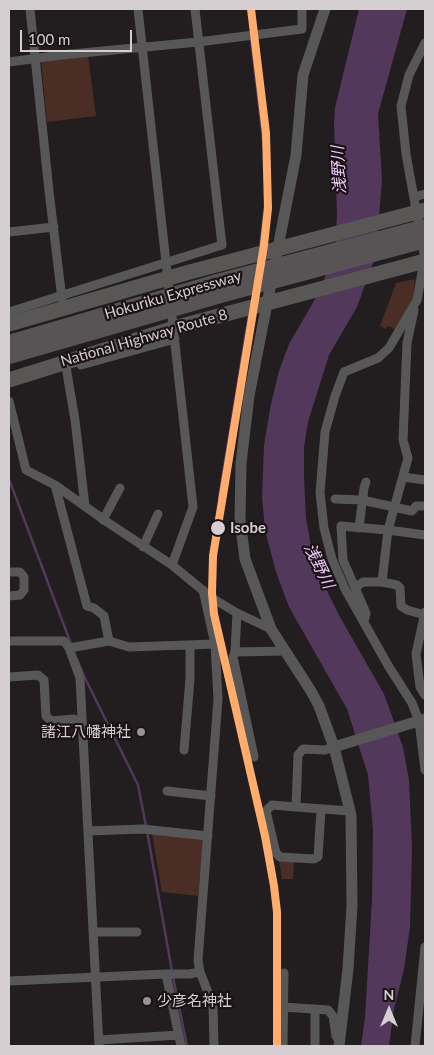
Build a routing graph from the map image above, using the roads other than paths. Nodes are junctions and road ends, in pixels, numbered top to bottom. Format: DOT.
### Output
graph roads {
  1 [pos="30,9"];
  2 [pos="138,9"];
  3 [pos="195,9"];
  4 [pos="302,9"];
  5 [pos="325,9"];
  6 [pos="198,42"];
  7 [pos="425,43"];
  8 [pos="143,46"];
  9 [pos="36,58"];
  10 [pos="9,62"];
  11 [pos="425,194"];
  12 [pos="414,197"];
  13 [pos="425,210"];
  14 [pos="425,226"];
  15 [pos="54,227"];
  16 [pos="9,232"];
  17 [pos="425,240"];
  18 [pos="425,260"];
  19 [pos="166,263"];
  20 [pos="425,268"];
  21 [pos="417,300"];
  22 [pos="62,302"];
  23 [pos="9,312"];
  24 [pos="9,324"];
  25 [pos="175,340"];
  26 [pos="9,343"];
  27 [pos="9,356"];
  28 [pos="66,365"];
  29 [pos="9,380"];
  30 [pos="9,401"];
  31 [pos="403,477"];
  32 [pos="425,480"];
  33 [pos="366,482"];
  34 [pos="55,486"];
  35 [pos="120,488"];
  36 [pos="335,499"];
  37 [pos="362,500"];
  38 [pos="84,506"];
  39 [pos="394,506"];
  40 [pos="425,506"];
  41 [pos="158,514"];
  42 [pos="104,520"];
  43 [pos="354,527"];
  44 [pos="388,530"];
  45 [pos="425,535"];
  46 [pos="144,547"];
  47 [pos="172,565"];
  48 [pos="9,572"];
  49 [pos="382,582"];
  50 [pos="355,588"];
  51 [pos="203,590"];
  52 [pos="9,596"];
  53 [pos="237,613"];
  54 [pos="425,614"];
  55 [pos="364,622"];
  56 [pos="271,629"];
  57 [pos="9,640"];
  58 [pos="109,642"];
  59 [pos="215,644"];
  60 [pos="190,646"];
  61 [pos="69,648"];
  62 [pos="286,650"];
  63 [pos="235,652"];
  64 [pos="9,677"];
  65 [pos="425,695"];
  66 [pos="418,722"];
  67 [pos="82,724"];
  68 [pos="339,746"];
  69 [pos="184,750"];
  70 [pos="254,757"];
  71 [pos="425,770"];
  72 [pos="167,791"];
  73 [pos="211,796"];
  74 [pos="296,808"];
  75 [pos="321,810"];
  76 [pos="350,811"];
  77 [pos="88,831"];
  78 [pos="208,836"];
  79 [pos="93,932"];
  80 [pos="138,932"];
  81 [pos="425,947"];
  82 [pos="200,972"];
  83 [pos="284,973"];
  84 [pos="170,974"];
  85 [pos="95,977"];
  86 [pos="9,981"];
  87 [pos="283,1007"];
  88 [pos="315,1009"];
  89 [pos="179,1036"];
  90 [pos="99,1043"];
  91 [pos="339,1044"];
  92 [pos="181,1046"];
  93 [pos="214,1046"];
  94 [pos="283,1046"];
  95 [pos="315,1046"];
  96 [pos="415,1046"];
  1 -- 9 [label="street"];
  2 -- 8 [label="street"];
  3 -- 6 [label="street"];
  4 -- 6 [label="street"];
  5 -- 56 [label="street"];
  6 -- 8 [label="street"];
  6 -- 19 [label="street"];
  7 -- 12 [label="street"];
  8 -- 9 [label="street"];
  8 -- 19 [label="street"];
  9 -- 10 [label="street"];
  9 -- 15 [label="street"];
  11 -- 12 [label="street"];
  12 -- 18 [label="street"];
  13 -- 22 [label="highway"];
  14 -- 26 [label="highway, Hokuriku Expressway"];
  15 -- 16 [label="street"];
  15 -- 22 [label="street"];
  17 -- 27 [label="highway, Hokuriku Expressway"];
  18 -- 28 [label="highway, National Highway Route 8"];
  19 -- 22 [label="street"];
  19 -- 25 [label="street"];
  20 -- 21 [label="street"];
  21 -- 31 [label="street"];
  21 -- 55 [label="street"];
  22 -- 23 [label="street"];
  22 -- 24 [label="highway"];
  25 -- 28 [label="street"];
  25 -- 47 [label="street"];
  28 -- 29 [label="highway, National Highway Route 8"];
  28 -- 38 [label="street"];
  30 -- 34 [label="street"];
  31 -- 32 [label="street"];
  31 -- 39 [label="street"];
  33 -- 37 [label="street"];
  34 -- 38 [label="street"];
  34 -- 58 [label="street"];
  35 -- 42 [label="street"];
  36 -- 37 [label="street"];
  37 -- 39 [label="street"];
  37 -- 43 [label="street"];
  38 -- 42 [label="street"];
  39 -- 40 [label="street"];
  39 -- 44 [label="street"];
  41 -- 46 [label="street"];
  42 -- 46 [label="street"];
  43 -- 44 [label="street"];
  43 -- 50 [label="street"];
  44 -- 45 [label="street"];
  44 -- 49 [label="street"];
  46 -- 47 [label="street"];
  47 -- 51 [label="street"];
  48 -- 52 [label="street"];
  49 -- 50 [label="street"];
  49 -- 54 [label="street"];
  50 -- 55 [label="street"];
  51 -- 53 [label="street"];
  51 -- 59 [label="street"];
  53 -- 56 [label="street"];
  53 -- 63 [label="street"];
  54 -- 65 [label="street"];
  55 -- 66 [label="street"];
  56 -- 62 [label="street"];
  57 -- 61 [label="street"];
  58 -- 60 [label="street"];
  58 -- 61 [label="street"];
  59 -- 60 [label="street"];
  59 -- 73 [label="street"];
  60 -- 69 [label="street"];
  61 -- 67 [label="street"];
  62 -- 63 [label="street"];
  62 -- 68 [label="street"];
  63 -- 70 [label="street"];
  64 -- 67 [label="street"];
  66 -- 68 [label="street"];
  66 -- 71 [label="street"];
  67 -- 77 [label="street"];
  68 -- 74 [label="street"];
  68 -- 76 [label="street"];
  72 -- 73 [label="street"];
  73 -- 78 [label="street"];
  74 -- 75 [label="street"];
  74 -- 75 [label="street"];
  75 -- 76 [label="street"];
  76 -- 91 [label="street"];
  77 -- 78 [label="street"];
  77 -- 79 [label="street"];
  78 -- 82 [label="street"];
  79 -- 80 [label="street"];
  79 -- 85 [label="street"];
  81 -- 96 [label="street"];
  82 -- 84 [label="street"];
  82 -- 93 [label="street"];
  83 -- 87 [label="street"];
  84 -- 85 [label="street"];
  84 -- 89 [label="street"];
  85 -- 86 [label="street"];
  85 -- 90 [label="street"];
  87 -- 88 [label="street"];
  87 -- 94 [label="street"];
  88 -- 91 [label="street"];
  88 -- 95 [label="street"];
  89 -- 90 [label="street"];
  89 -- 92 [label="street"];
}
